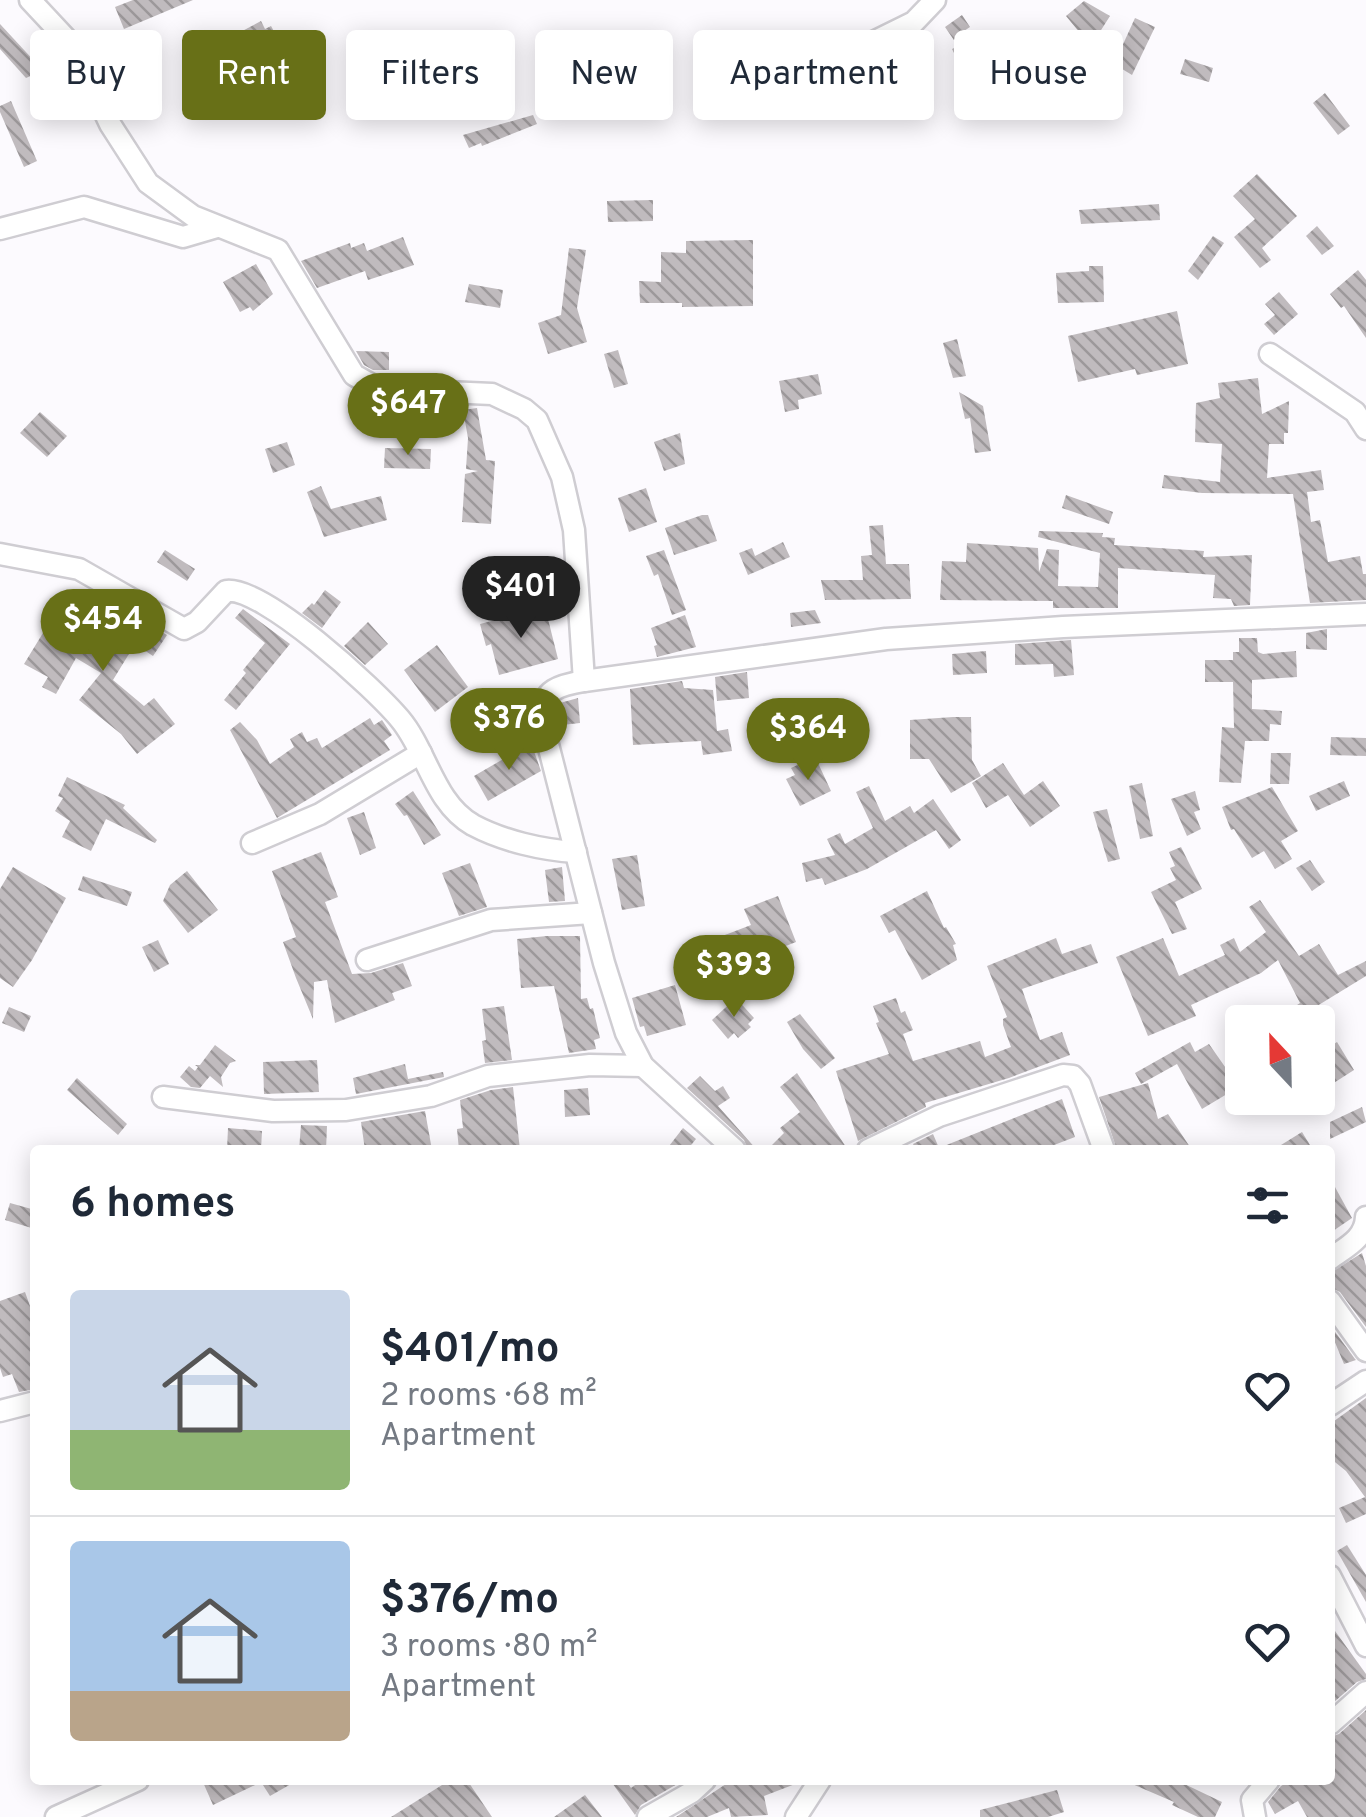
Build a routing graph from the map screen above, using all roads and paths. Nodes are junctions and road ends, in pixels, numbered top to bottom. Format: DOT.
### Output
graph roads {
  1 [pos="30,0"];
  2 [pos="935,0"];
  3 [pos="898,30"];
  4 [pos="218,227"];
  5 [pos="0,229"];
  6 [pos="1270,354"];
  7 [pos="1366,429"];
  8 [pos="0,554"];
  9 [pos="1366,614"];
  10 [pos="584,681"];
  11 [pos="421,753"];
  12 [pos="252,843"];
  13 [pos="576,852"];
  14 [pos="591,913"];
  15 [pos="368,960"];
  16 [pos="643,1066"];
  17 [pos="163,1096"];
  18 [pos="730,1145"];
  19 [pos="878,1145"];
  20 [pos="1102,1145"];
  21 [pos="1366,1218"];
  22 [pos="1335,1255"];
  23 [pos="1335,1308"];
  24 [pos="1366,1351"];
  25 [pos="1366,1380"];
  26 [pos="1335,1402"];
  27 [pos="30,1403"];
  28 [pos="0,1412"];
  29 [pos="1335,1586"];
  30 [pos="1366,1646"];
  31 [pos="1366,1692"];
  32 [pos="1335,1720"];
  33 [pos="127,1785"];
  34 [pos="700,1785"];
  35 [pos="817,1785"];
  36 [pos="1264,1785"];
  37 [pos="56,1817"];
  38 [pos="648,1817"];
  39 [pos="796,1817"];
  40 [pos="1254,1817"];
  1 -- 4 [label="street"];
  2 -- 3 [label="street"];
  4 -- 5 [label="street"];
  4 -- 10 [label="street"];
  6 -- 7 [label="street"];
  8 -- 11 [label="street"];
  9 -- 10 [label="street"];
  10 -- 13 [label="street"];
  11 -- 12 [label="street"];
  11 -- 13 [label="street"];
  13 -- 14 [label="street"];
  14 -- 15 [label="street"];
  14 -- 16 [label="street"];
  16 -- 17 [label="street"];
  16 -- 18 [label="street"];
  19 -- 20 [label="street"];
  21 -- 22 [label="street"];
  23 -- 24 [label="street"];
  25 -- 26 [label="street"];
  27 -- 28 [label="street"];
  29 -- 30 [label="street"];
  31 -- 32 [label="street"];
  33 -- 37 [label="street"];
  34 -- 38 [label="street"];
  35 -- 39 [label="street"];
  36 -- 40 [label="street"];
}
